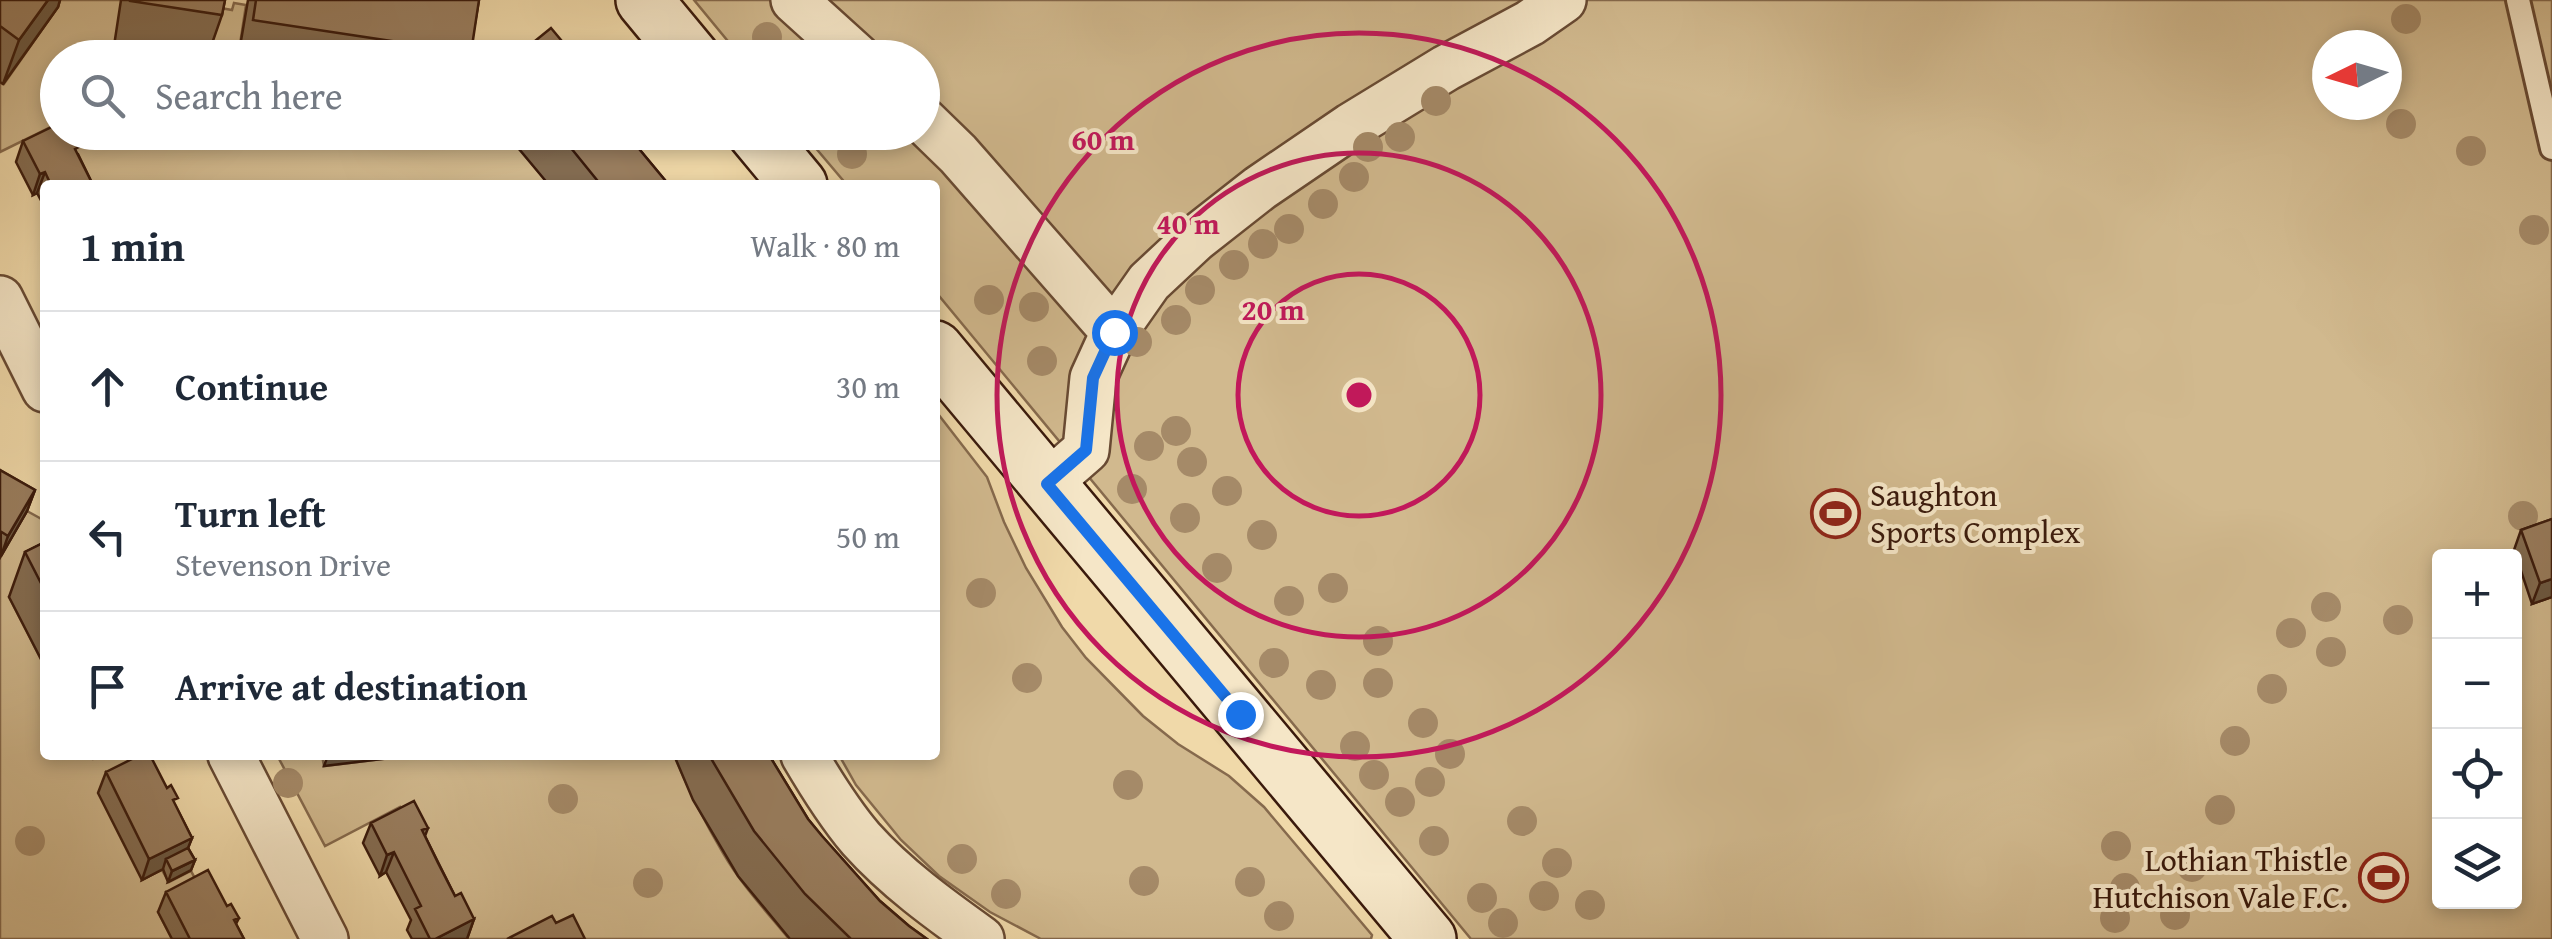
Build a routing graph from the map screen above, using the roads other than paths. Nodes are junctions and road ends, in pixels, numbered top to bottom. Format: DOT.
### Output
graph roads {
  1 [pos="644,0"];
  2 [pos="794,0"];
  3 [pos="1563,0"];
  4 [pos="2518,0"];
  5 [pos="677,40"];
  6 [pos="838,40"];
  7 [pos="940,136"];
  8 [pos="2552,148"];
  9 [pos="769,150"];
  10 [pos="794,180"];
  11 [pos="0,299"];
  12 [pos="1114,332"];
  13 [pos="940,355"];
  14 [pos="40,378"];
  15 [pos="1047,484"];
  16 [pos="234,760"];
  17 [pos="807,760"];
  18 [pos="324,939"];
  19 [pos="980,939"];
  20 [pos="1428,939"];
  1 -- 5 [label="street"];
  2 -- 6 [label="street"];
  3 -- 12 [label="street"];
  4 -- 8 [label="lane"];
  7 -- 12 [label="street"];
  9 -- 10 [label="street"];
  11 -- 14 [label="street"];
  12 -- 15 [label="street"];
  13 -- 15 [label="street"];
  15 -- 20 [label="street"];
  16 -- 18 [label="street"];
  17 -- 19 [label="street"];
}
